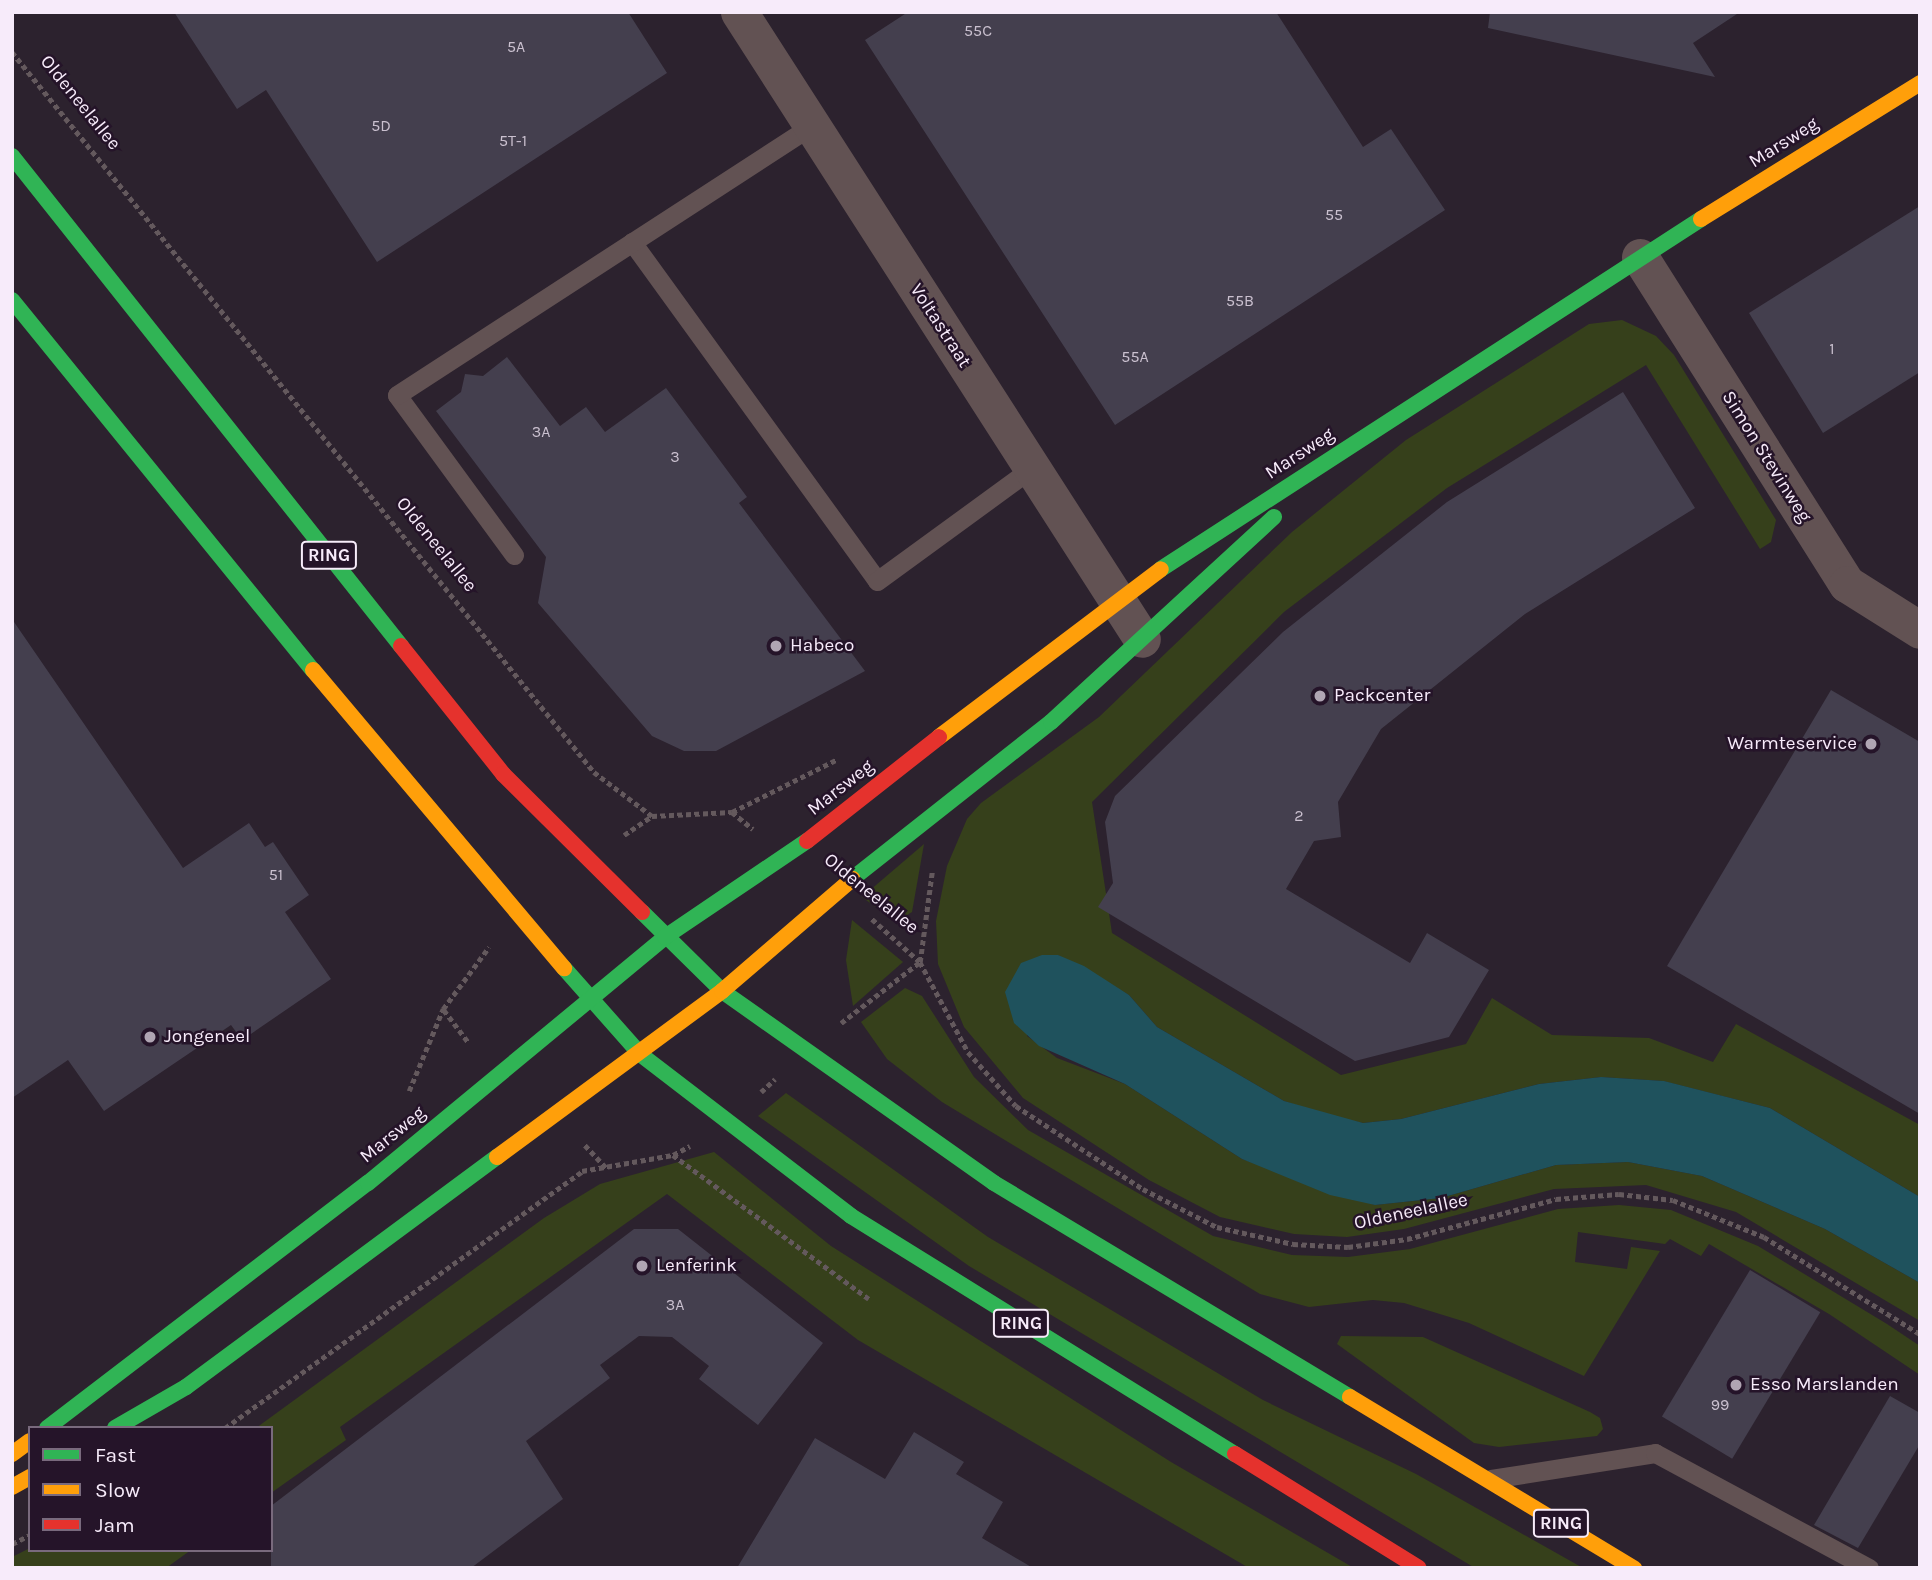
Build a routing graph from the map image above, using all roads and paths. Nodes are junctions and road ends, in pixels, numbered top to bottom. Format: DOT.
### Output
graph roads {
  1 [pos="738,12"];
  2 [pos="12,52"];
  3 [pos="1920,83"];
  4 [pos="812,125"];
  5 [pos="12,156"];
  6 [pos="632,242"];
  7 [pos="1640,257"];
  8 [pos="12,300"];
  9 [pos="1353,445"];
  10 [pos="1032,468"];
  11 [pos="514,555"];
  12 [pos="1115,599"];
  13 [pos="1920,629"];
  14 [pos="1142,639"];
  15 [pos="652,816"];
  16 [pos="789,855"];
  17 [pos="934,860"];
  18 [pos="593,866"];
  19 [pos="837,891"];
  20 [pos="517,915"];
  21 [pos="665,937"];
  22 [pos="920,962"];
  23 [pos="722,991"];
  24 [pos="588,997"];
  25 [pos="803,1053"];
  26 [pos="640,1055"];
  27 [pos="407,1095"];
  28 [pos="728,1122"];
  29 [pos="673,1155"];
  30 [pos="869,1299"];
  31 [pos="1920,1334"];
  32 [pos="50,1426"];
  33 [pos="119,1426"];
  34 [pos="228,1426"];
  35 [pos="28,1442"];
  36 [pos="12,1454"];
  37 [pos="28,1478"];
  38 [pos="1489,1479"];
  39 [pos="12,1488"];
  40 [pos="28,1536"];
  41 [pos="12,1544"];
  42 [pos="1419,1568"];
  43 [pos="1634,1568"];
  44 [pos="1869,1568"];
  1 -- 4 [label="street, Voltastraat"];
  2 -- 15 [label="path, Oldeneelallee"];
  3 -- 7 [label="main road, Marsweg"];
  4 -- 6 [label="lane"];
  4 -- 10 [label="street, Voltastraat"];
  5 -- 18 [label="main road, RING"];
  6 -- 10 [label="lane"];
  6 -- 11 [label="lane"];
  7 -- 9 [label="main road, Marsweg"];
  7 -- 13 [label="street, Simon Stevinweg"];
  8 -- 20 [label="main road, RING"];
  9 -- 12 [label="main road, Marsweg"];
  9 -- 14 [label="main road, Marsweg"];
  10 -- 12 [label="street, Voltastraat"];
  12 -- 14 [label="street, Voltastraat"];
  12 -- 16 [label="main road, Marsweg"];
  14 -- 19 [label="main road, Marsweg"];
  15 -- 16 [label="path"];
  15 -- 18 [label="path"];
  16 -- 21 [label="main road, Marsweg"];
  17 -- 22 [label="path"];
  18 -- 21 [label="main road, RING"];
  19 -- 22 [label="path, Oldeneelallee"];
  19 -- 23 [label="main road, Marsweg"];
  20 -- 24 [label="main road, RING"];
  20 -- 27 [label="path, Marsweg"];
  21 -- 23 [label="main road, RING"];
  21 -- 24 [label="main road, Marsweg"];
  22 -- 25 [label="path"];
  22 -- 31 [label="path, Oldeneelallee"];
  23 -- 25 [label="main road, RING"];
  23 -- 26 [label="main road, Marsweg"];
  24 -- 26 [label="main road, RING"];
  24 -- 32 [label="main road, Marsweg"];
  25 -- 28 [label="path"];
  25 -- 38 [label="main road, RING"];
  26 -- 28 [label="main road, RING"];
  26 -- 33 [label="main road, Marsweg"];
  28 -- 29 [label="path"];
  28 -- 42 [label="main road, RING"];
  29 -- 30 [label="path"];
  29 -- 34 [label="path"];
  35 -- 36 [label="main road"];
  37 -- 39 [label="main road"];
  38 -- 43 [label="main road, RING"];
  38 -- 44 [label="lane"];
  40 -- 41 [label="path"];
}
